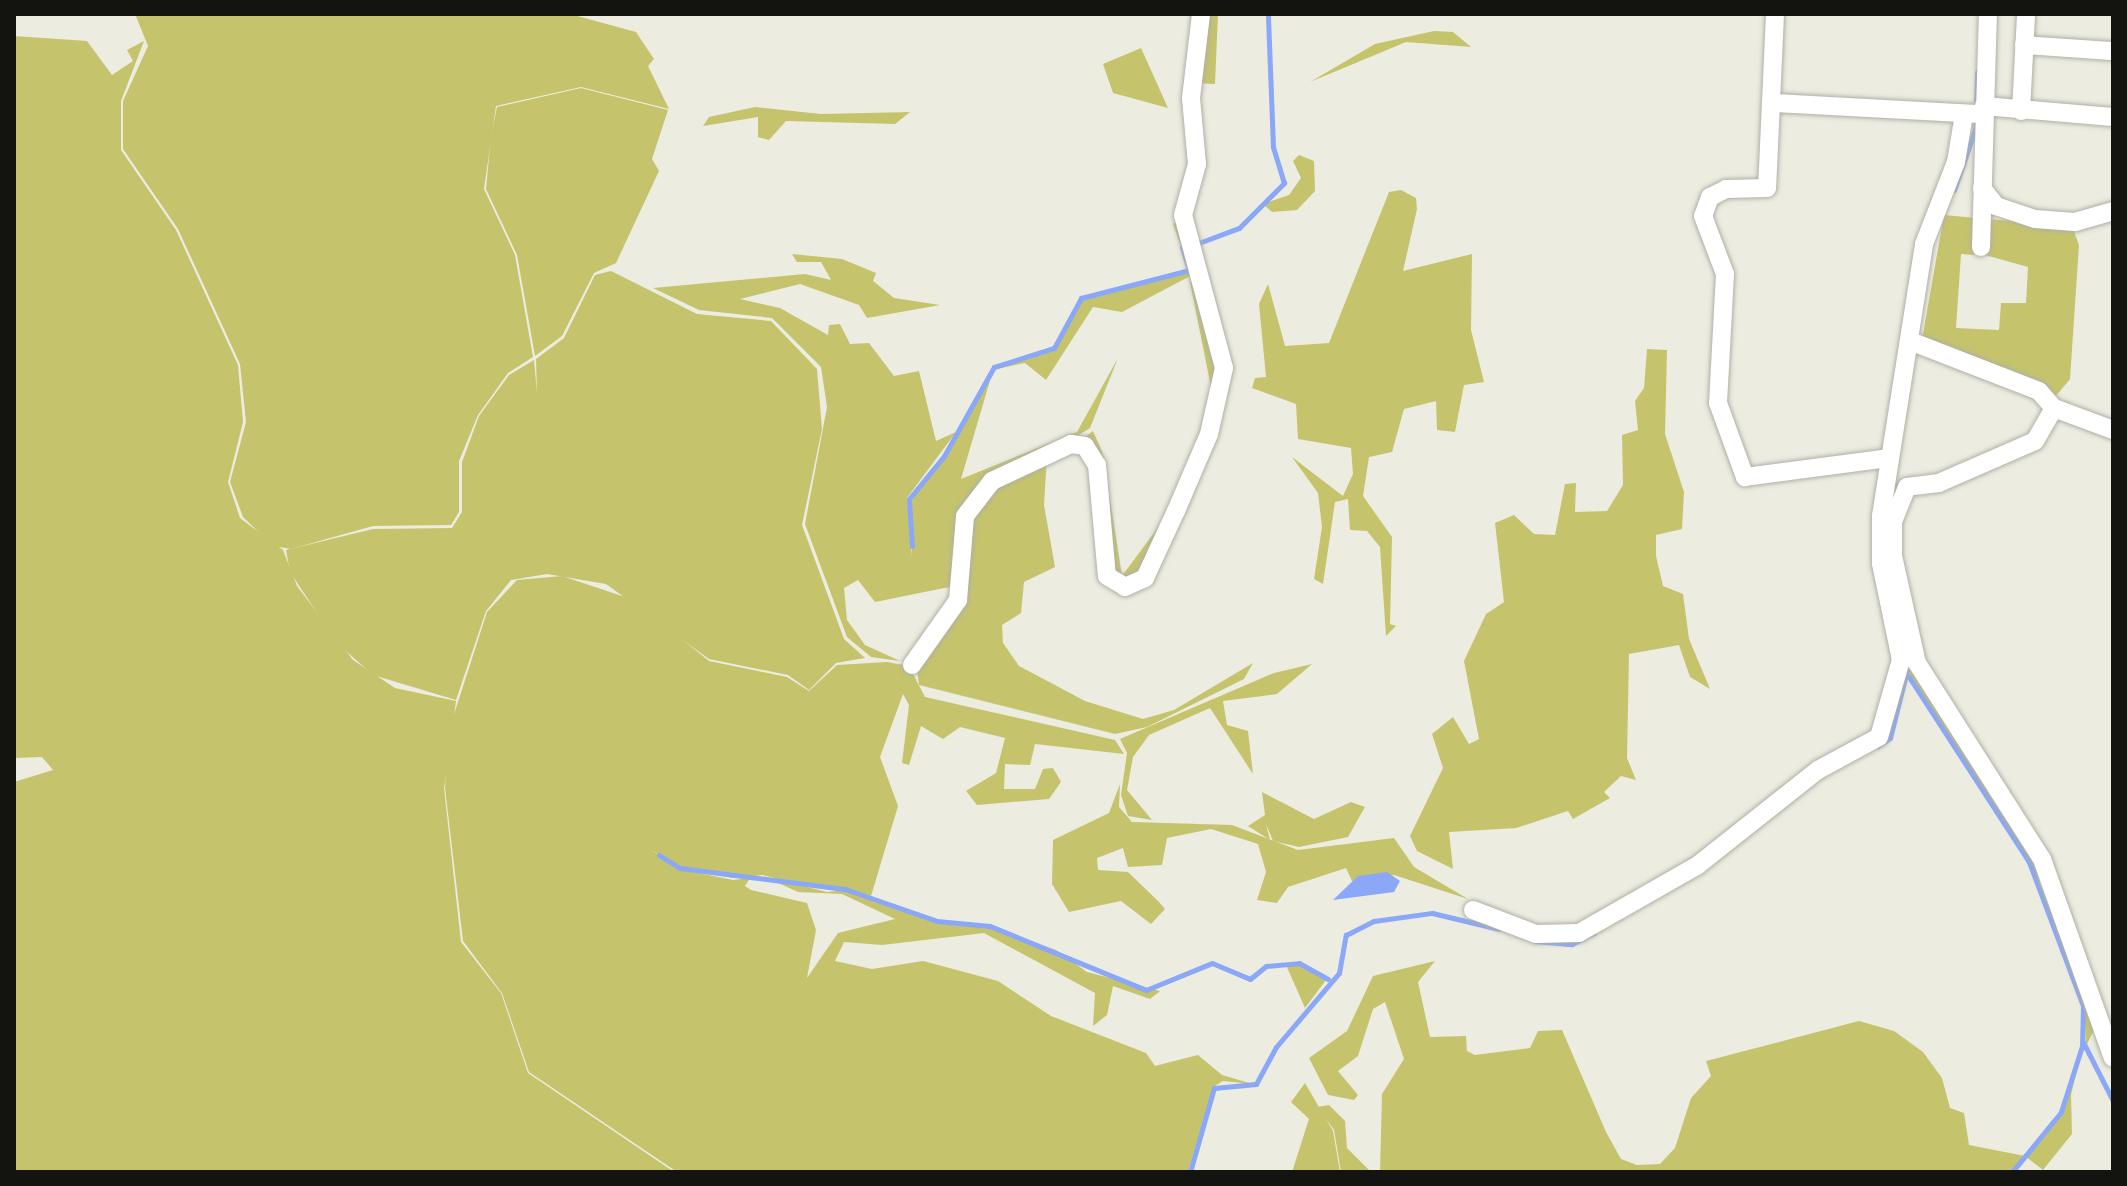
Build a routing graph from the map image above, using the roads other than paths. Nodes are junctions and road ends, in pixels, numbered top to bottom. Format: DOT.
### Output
graph roads {
  1 [pos="1201,14"];
  2 [pos="1775,14"];
  3 [pos="1988,14"];
  4 [pos="2026,14"];
  5 [pos="2024,45"];
  6 [pos="2113,51"];
  7 [pos="1775,103"];
  8 [pos="1984,110"];
  9 [pos="2021,111"];
  10 [pos="1964,114"];
  11 [pos="2113,117"];
  12 [pos="1982,188"];
  13 [pos="2113,211"];
  14 [pos="1981,247"];
  15 [pos="1910,341"];
  16 [pos="2054,408"];
  17 [pos="2113,430"];
  18 [pos="1889,458"];
  19 [pos="912,665"];
  20 [pos="1473,910"];
  21 [pos="2113,1058"];
  1 -- 19 [label="street"];
  2 -- 7 [label="street"];
  3 -- 8 [label="street"];
  4 -- 5 [label="street"];
  5 -- 6 [label="street"];
  5 -- 9 [label="street"];
  7 -- 10 [label="street"];
  7 -- 18 [label="street"];
  8 -- 9 [label="street"];
  8 -- 10 [label="street"];
  8 -- 12 [label="street"];
  9 -- 11 [label="street"];
  10 -- 15 [label="street"];
  12 -- 13 [label="street"];
  12 -- 14 [label="street"];
  15 -- 16 [label="street"];
  15 -- 18 [label="street"];
  16 -- 17 [label="street"];
  16 -- 21 [label="street"];
  18 -- 20 [label="street"];
}
